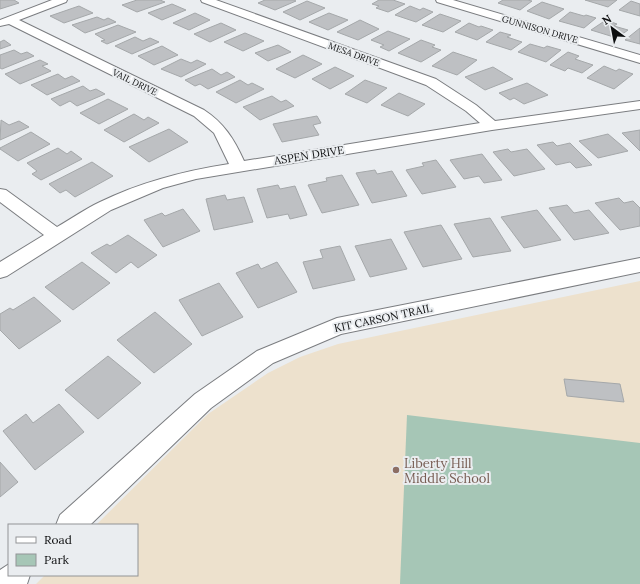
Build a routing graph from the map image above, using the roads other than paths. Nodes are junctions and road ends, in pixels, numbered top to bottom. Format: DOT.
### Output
graph roads {
  1 [pos="62,0"];
  2 [pos="206,0"];
  3 [pos="441,0"];
  4 [pos="4,22"];
  5 [pos="640,59"];
  6 [pos="640,105"];
  7 [pos="492,126"];
  8 [pos="238,166"];
  9 [pos="0,194"];
  10 [pos="56,236"];
  11 [pos="640,265"];
  12 [pos="0,271"];
  13 [pos="71,524"];
  14 [pos="15,576"];
  15 [pos="6,584"];
  1 -- 4 [label="street"];
  2 -- 7 [label="street, MESA DRIVE"];
  3 -- 5 [label="street, GUNNISON DRIVE"];
  4 -- 8 [label="street, VAIL DRIVE"];
  6 -- 7 [label="street, ASPEN DRIVE"];
  7 -- 8 [label="street, ASPEN DRIVE"];
  8 -- 10 [label="street, ASPEN DRIVE"];
  9 -- 10 [label="street"];
  10 -- 12 [label="street, ASPEN DRIVE"];
  11 -- 13 [label="street, KIT CARSON TRAIL"];
  14 -- 15 [label="street"];
}
